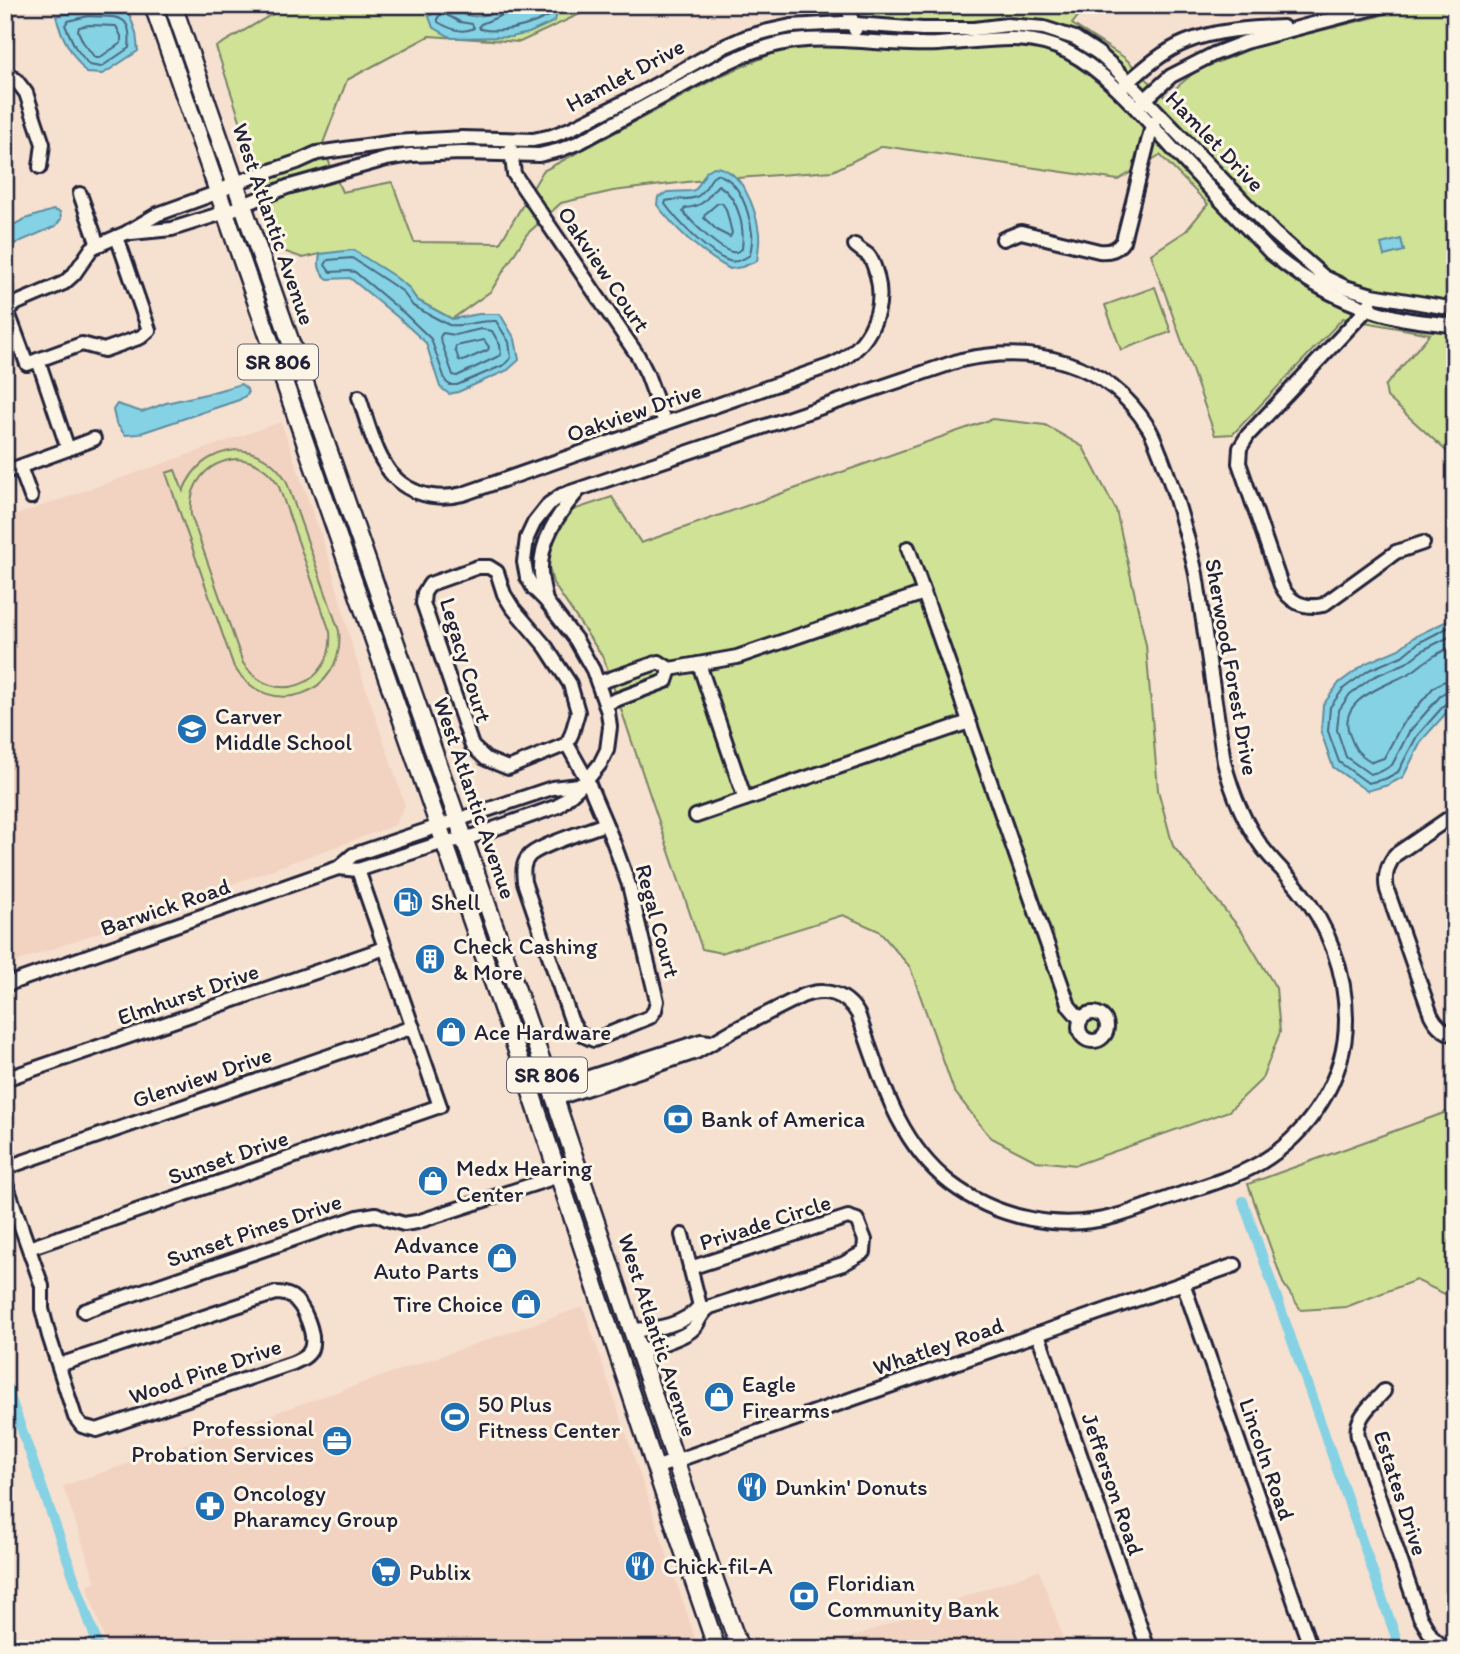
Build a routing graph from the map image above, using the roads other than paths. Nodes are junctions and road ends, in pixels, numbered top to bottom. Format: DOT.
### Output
graph roads {
  1 [pos="153,5"];
  2 [pos="173,5"];
  3 [pos="847,5"];
  4 [pos="1385,5"];
  5 [pos="853,24"];
  6 [pos="1300,27"];
  7 [pos="857,40"];
  8 [pos="5,72"];
  9 [pos="1129,82"];
  10 [pos="1119,92"];
  11 [pos="1146,100"];
  12 [pos="1135,109"];
  13 [pos="1156,111"];
  14 [pos="1152,126"];
  15 [pos="510,139"];
  16 [pos="511,154"];
  17 [pos="40,167"];
  18 [pos="235,183"];
  19 [pos="219,192"];
  20 [pos="80,194"];
  21 [pos="243,204"];
  22 [pos="226,212"];
  23 [pos="122,235"];
  24 [pos="1003,239"];
  25 [pos="98,245"];
  26 [pos="855,245"];
  27 [pos="1372,295"];
  28 [pos="1368,308"];
  29 [pos="1455,309"];
  30 [pos="6,311"];
  31 [pos="1455,326"];
  32 [pos="38,360"];
  33 [pos="359,397"];
  34 [pos="665,424"];
  35 [pos="94,439"];
  36 [pos="68,449"];
  37 [pos="20,467"];
  38 [pos="5,472"];
  39 [pos="578,491"];
  40 [pos="31,497"];
  41 [pos="1423,543"];
  42 [pos="908,548"];
  43 [pos="924,593"];
  44 [pos="546,601"];
  45 [pos="699,664"];
  46 [pos="670,669"];
  47 [pos="635,671"];
  48 [pos="598,683"];
  49 [pos="642,690"];
  50 [pos="605,704"];
  51 [pos="969,722"];
  52 [pos="567,744"];
  53 [pos="583,782"];
  54 [pos="745,799"];
  55 [pos="1455,814"];
  56 [pos="696,816"];
  57 [pos="458,820"];
  58 [pos="605,824"];
  59 [pos="441,834"];
  60 [pos="465,839"];
  61 [pos="338,868"];
  62 [pos="358,870"];
  63 [pos="385,948"];
  64 [pos="5,985"];
  65 [pos="1080,1019"];
  66 [pos="413,1027"];
  67 [pos="1455,1035"];
  68 [pos="5,1079"];
  69 [pos="554,1094"];
  70 [pos="551,1151"];
  71 [pos="5,1168"];
  72 [pos="559,1176"];
  73 [pos="581,1178"];
  74 [pos="5,1181"];
  75 [pos="592,1209"];
  76 [pos="682,1235"];
  77 [pos="29,1248"];
  78 [pos="1236,1265"];
  79 [pos="690,1268"];
  80 [pos="1183,1283"];
  81 [pos="702,1309"];
  82 [pos="84,1311"];
  83 [pos="632,1331"];
  84 [pos="1038,1334"];
  85 [pos="639,1352"];
  86 [pos="59,1365"];
  87 [pos="1384,1391"];
  88 [pos="676,1462"];
  89 [pos="655,1468"];
  90 [pos="717,1649"];
  91 [pos="740,1649"];
  92 [pos="1148,1649"];
  93 [pos="1311,1649"];
  94 [pos="1445,1649"];
  1 -- 19 [label="main road, West Atlantic Avenue / SR 806"];
  2 -- 18 [label="main road, West Atlantic Avenue / SR 806"];
  3 -- 5 [label="street"];
  4 -- 6 [label="street"];
  5 -- 7 [label="street"];
  5 -- 9 [label="street, Hamlet Drive"];
  5 -- 15 [label="street, Hamlet Drive"];
  6 -- 9 [label="street"];
  6 -- 11 [label="street"];
  7 -- 10 [label="street, Hamlet Drive"];
  7 -- 16 [label="street, Hamlet Drive"];
  8 -- 17 [label="street"];
  9 -- 10 [label="street"];
  9 -- 11 [label="street, Hamlet Drive"];
  10 -- 12 [label="street, Hamlet Drive"];
  11 -- 12 [label="street"];
  11 -- 13 [label="street, Hamlet Drive"];
  12 -- 14 [label="street, Hamlet Drive"];
  13 -- 14 [label="street"];
  13 -- 27 [label="street, Hamlet Drive"];
  14 -- 24 [label="street"];
  14 -- 28 [label="street, Hamlet Drive"];
  15 -- 16 [label="street, Oakview Court"];
  15 -- 18 [label="street, Hamlet Drive"];
  16 -- 21 [label="street, Hamlet Drive"];
  16 -- 34 [label="street, Oakview Court"];
  18 -- 19 [label="street, Hamlet Drive"];
  18 -- 21 [label="main road, West Atlantic Avenue / SR 806"];
  19 -- 22 [label="main road, West Atlantic Avenue / SR 806"];
  19 -- 23 [label="street, Hamlet Drive"];
  20 -- 25 [label="street"];
  21 -- 22 [label="street, Hamlet Drive"];
  21 -- 57 [label="main road, West Atlantic Avenue / SR 806"];
  22 -- 23 [label="street, Hamlet Drive"];
  22 -- 59 [label="main road, West Atlantic Avenue / SR 806"];
  23 -- 25 [label="street"];
  23 -- 32 [label="street"];
  25 -- 30 [label="street"];
  26 -- 34 [label="street, Oakview Drive"];
  27 -- 28 [label="street"];
  27 -- 29 [label="street, Hamlet Drive"];
  28 -- 31 [label="street, Hamlet Drive"];
  28 -- 41 [label="street"];
  30 -- 32 [label="street"];
  32 -- 36 [label="street"];
  33 -- 34 [label="street, Oakview Drive"];
  35 -- 36 [label="street"];
  36 -- 37 [label="street"];
  37 -- 38 [label="street"];
  37 -- 40 [label="street"];
  39 -- 44 [label="street, Sherwood Forest Drive"];
  39 -- 44 [label="street, Sherwood Forest Drive"];
  39 -- 69 [label="street, Sherwood Forest Drive"];
  42 -- 43 [label="street"];
  43 -- 45 [label="street"];
  43 -- 51 [label="street"];
  44 -- 48 [label="street, Sherwood Forest Drive"];
  45 -- 46 [label="street"];
  45 -- 54 [label="street"];
  46 -- 47 [label="street"];
  46 -- 49 [label="street"];
  47 -- 48 [label="street"];
  47 -- 49 [label="street"];
  48 -- 50 [label="street, Sherwood Forest Drive"];
  49 -- 50 [label="street"];
  50 -- 53 [label="street, Sherwood Forest Drive"];
  51 -- 54 [label="street"];
  51 -- 65 [label="street"];
  52 -- 52 [label="street, Legacy Court"];
  52 -- 53 [label="street"];
  53 -- 57 [label="street"];
  53 -- 58 [label="street, Regal Court"];
  53 -- 60 [label="street, Sherwood Forest Drive"];
  54 -- 56 [label="street"];
  55 -- 67 [label="street"];
  57 -- 59 [label="street, Barwick Road"];
  57 -- 60 [label="main road, West Atlantic Avenue / SR 806"];
  58 -- 58 [label="street, Regal Court"];
  59 -- 60 [label="street, Barwick Road"];
  59 -- 61 [label="street, Barwick Road"];
  59 -- 62 [label="street, Barwick Road"];
  59 -- 70 [label="main road, West Atlantic Avenue / SR 806"];
  60 -- 69 [label="main road, West Atlantic Avenue / SR 806"];
  61 -- 62 [label="street, Barwick Road"];
  61 -- 64 [label="street, Barwick Road"];
  62 -- 63 [label="street"];
  63 -- 66 [label="street"];
  63 -- 68 [label="street, Elmhurst Drive"];
  66 -- 71 [label="street, Glenview Drive"];
  66 -- 77 [label="street, Sunset Drive"];
  69 -- 73 [label="main road, West Atlantic Avenue / SR 806"];
  70 -- 72 [label="main road, West Atlantic Avenue / SR 806"];
  70 -- 73 [label="main road"];
  72 -- 75 [label="main road"];
  72 -- 82 [label="street, Sunset Pines Drive"];
  72 -- 89 [label="main road, West Atlantic Avenue / SR 806"];
  73 -- 75 [label="main road, West Atlantic Avenue / SR 806"];
  74 -- 77 [label="street, Wood Pine Drive"];
  75 -- 83 [label="main road, West Atlantic Avenue / SR 806"];
  76 -- 79 [label="street, Privade Circle"];
  77 -- 86 [label="street, Wood Pine Drive"];
  78 -- 80 [label="street, Whatley Road"];
  79 -- 81 [label="street, Privade Circle"];
  79 -- 81 [label="street, Privade Circle"];
  80 -- 84 [label="street, Whatley Road"];
  80 -- 93 [label="street, Lincoln Road"];
  81 -- 83 [label="street, Privade Circle"];
  81 -- 85 [label="street, Privade Circle"];
  83 -- 85 [label="main road, West Atlantic Avenue / SR 806"];
  84 -- 88 [label="street, Whatley Road"];
  84 -- 92 [label="street, Jefferson Road"];
  85 -- 88 [label="main road, West Atlantic Avenue / SR 806"];
  86 -- 86 [label="street, Wood Pine Drive"];
  87 -- 94 [label="street, Estates Drive"];
  88 -- 89 [label="street, Whatley Road"];
  88 -- 91 [label="main road, West Atlantic Avenue / SR 806"];
  89 -- 90 [label="main road, West Atlantic Avenue / SR 806"];
}
